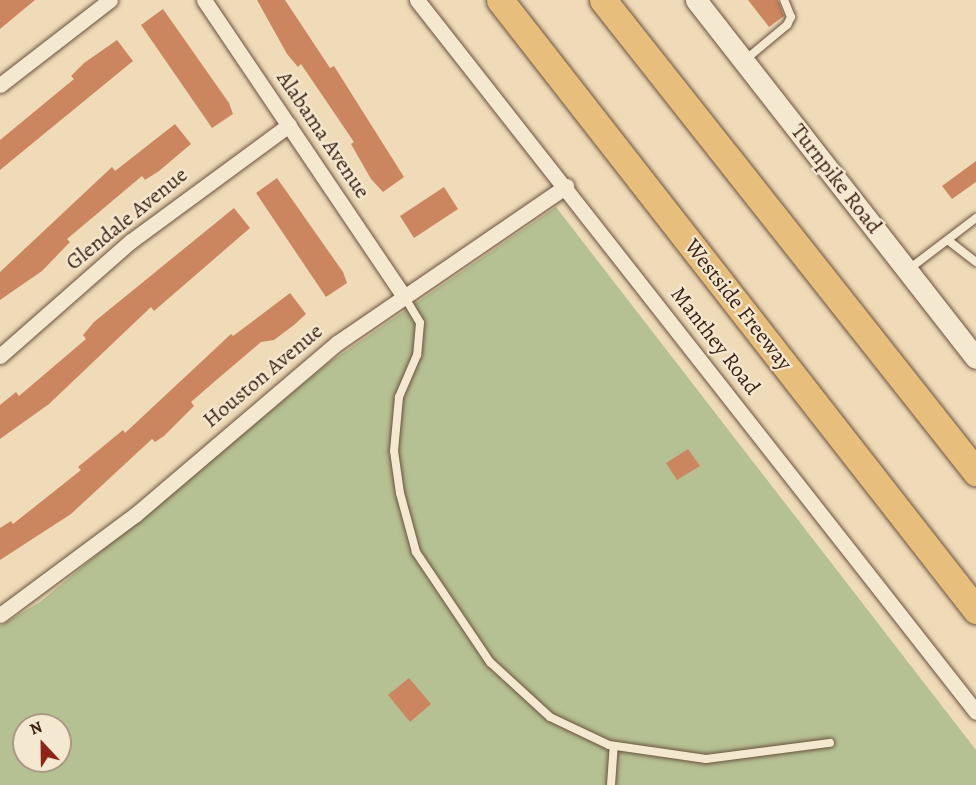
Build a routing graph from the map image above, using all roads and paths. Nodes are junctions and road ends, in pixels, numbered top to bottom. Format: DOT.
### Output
graph roads {
  1 [pos="110,0"];
  2 [pos="204,0"];
  3 [pos="417,0"];
  4 [pos="500,0"];
  5 [pos="603,0"];
  6 [pos="696,0"];
  7 [pos="784,0"];
  8 [pos="744,61"];
  9 [pos="0,85"];
  10 [pos="289,125"];
  11 [pos="566,186"];
  12 [pos="976,218"];
  13 [pos="950,241"];
  14 [pos="976,262"];
  15 [pos="908,270"];
  16 [pos="404,296"];
  17 [pos="0,356"];
  18 [pos="976,358"];
  19 [pos="976,472"];
  20 [pos="976,610"];
  21 [pos="0,615"];
  22 [pos="976,712"];
  23 [pos="830,743"];
  24 [pos="614,746"];
  25 [pos="611,785"];
  1 -- 9 [label="street"];
  2 -- 10 [label="street, Alabama Avenue"];
  3 -- 11 [label="street, Manthey Road"];
  4 -- 20 [label="highway, Westside Freeway"];
  5 -- 19 [label="highway"];
  6 -- 8 [label="street, Turnpike Road"];
  7 -- 8 [label="lane"];
  8 -- 15 [label="street, Turnpike Road"];
  10 -- 16 [label="street, Alabama Avenue"];
  10 -- 17 [label="street, Glendale Avenue"];
  11 -- 16 [label="street, Houston Avenue"];
  11 -- 22 [label="street, Manthey Road"];
  12 -- 13 [label="lane"];
  13 -- 14 [label="lane"];
  13 -- 15 [label="lane"];
  15 -- 18 [label="street, Turnpike Road"];
  16 -- 21 [label="street, Houston Avenue"];
  16 -- 24 [label="lane"];
  23 -- 24 [label="lane"];
  24 -- 25 [label="lane"];
}
